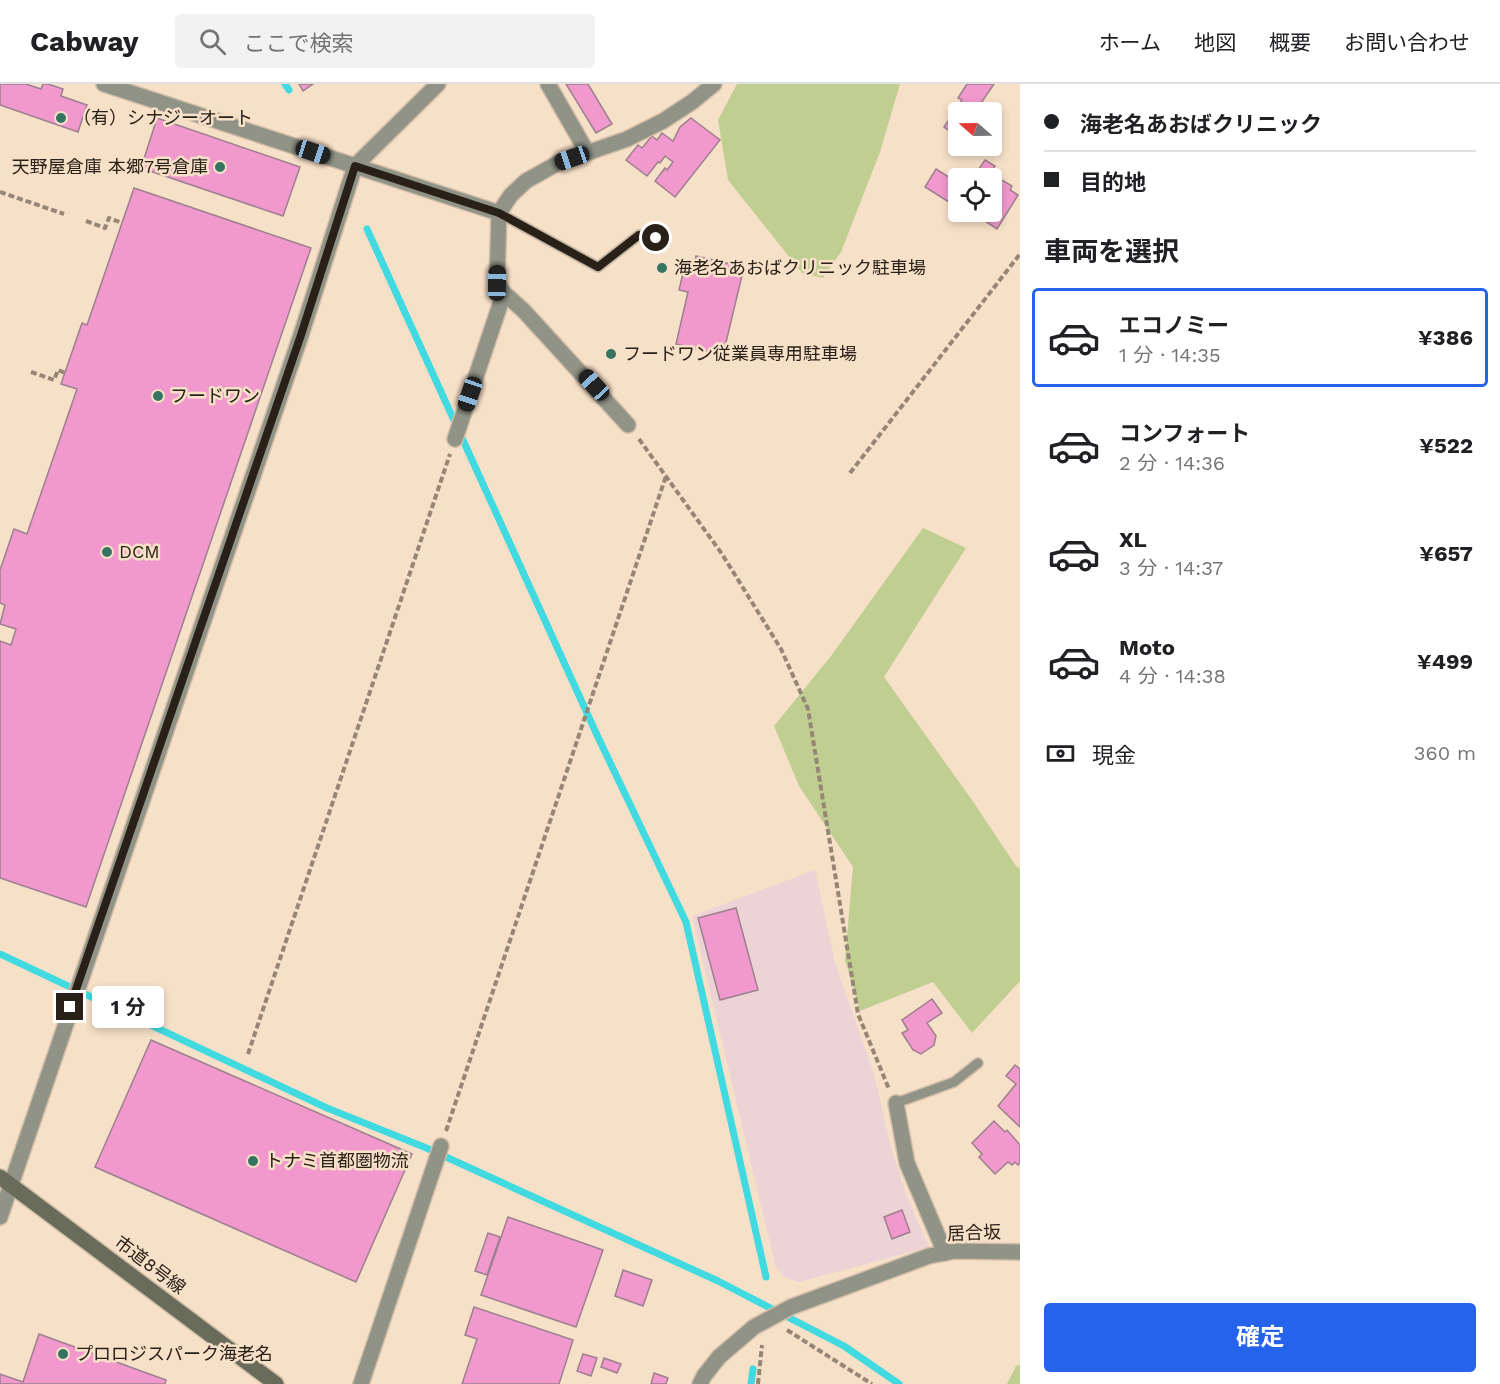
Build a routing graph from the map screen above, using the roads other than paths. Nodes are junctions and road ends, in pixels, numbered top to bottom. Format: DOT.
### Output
graph roads {
  1 [pos="104,84"];
  2 [pos="438,84"];
  3 [pos="548,84"];
  4 [pos="714,84"];
  5 [pos="587,153"];
  6 [pos="355,166"];
  7 [pos="499,213"];
  8 [pos="656,238"];
  9 [pos="545,239"];
  10 [pos="543,249"];
  11 [pos="504,292"];
  12 [pos="628,424"];
  13 [pos="455,439"];
  14 [pos="978,1063"];
  15 [pos="896,1103"];
  16 [pos="439,1152"];
  17 [pos="5,1181"];
  18 [pos="0,1217"];
  19 [pos="1020,1252"];
  20 [pos="945,1253"];
  21 [pos="276,1384"];
  22 [pos="361,1384"];
  23 [pos="700,1384"];
  1 -- 6 [label="street"];
  2 -- 6 [label="street"];
  3 -- 5 [label="street"];
  4 -- 5 [label="street"];
  5 -- 7 [label="street"];
  6 -- 7 [label="street"];
  6 -- 17 [label="street"];
  7 -- 9 [label="lane"];
  7 -- 11 [label="street"];
  8 -- 9 [label="lane"];
  9 -- 10 [label="lane"];
  11 -- 12 [label="street"];
  11 -- 13 [label="street"];
  14 -- 15 [label="lane"];
  15 -- 20 [label="street"];
  16 -- 22 [label="street"];
  17 -- 18 [label="street"];
  17 -- 21 [label="street, 市道8号線"];
  19 -- 20 [label="street, 居合坂"];
  20 -- 23 [label="street, 居合坂"];
}
